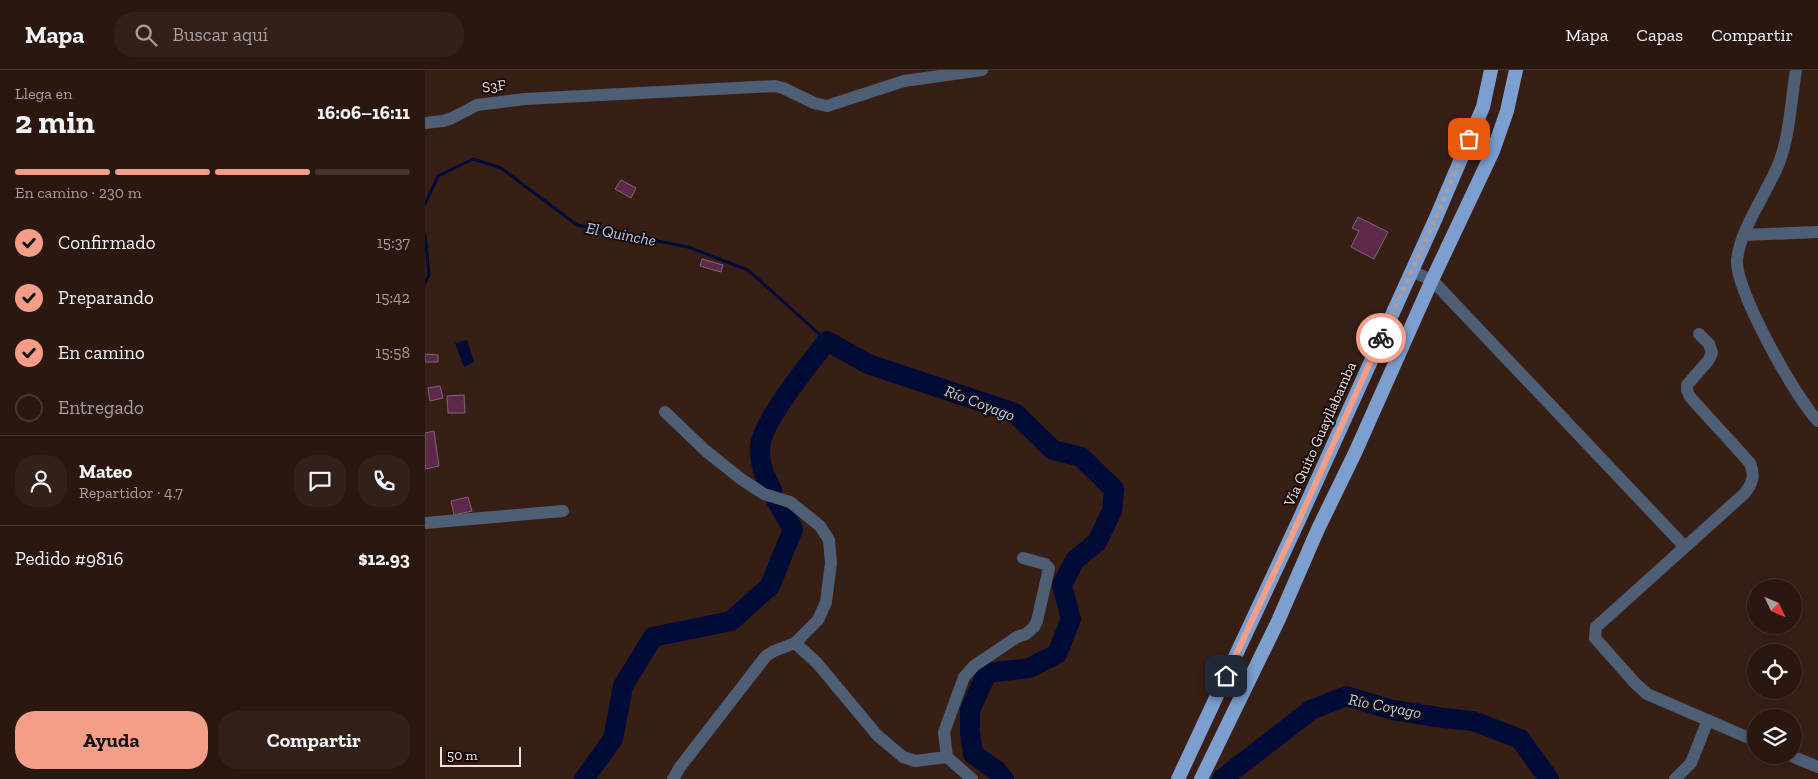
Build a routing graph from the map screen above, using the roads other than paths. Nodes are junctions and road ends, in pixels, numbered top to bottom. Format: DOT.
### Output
graph roads {
  1 [pos="982,70"];
  2 [pos="1491,70"];
  3 [pos="1516,70"];
  4 [pos="1797,70"];
  5 [pos="907,75"];
  6 [pos="425,123"];
  7 [pos="1818,232"];
  8 [pos="1744,235"];
  9 [pos="1411,271"];
  10 [pos="1432,280"];
  11 [pos="1699,334"];
  12 [pos="665,412"];
  13 [pos="1818,421"];
  14 [pos="563,511"];
  15 [pos="425,523"];
  16 [pos="1685,547"];
  17 [pos="1023,558"];
  18 [pos="795,643"];
  19 [pos="1708,720"];
  20 [pos="1747,737"];
  21 [pos="947,757"];
  22 [pos="1802,760"];
  23 [pos="1818,767"];
  24 [pos="673,779"];
  25 [pos="972,779"];
  26 [pos="1178,779"];
  27 [pos="1201,779"];
  28 [pos="1675,779"];
  1 -- 5 [label="street, S3F"];
  2 -- 9 [label="highway, Vía Quito Guayllabamba"];
  3 -- 10 [label="highway"];
  4 -- 8 [label="street"];
  5 -- 6 [label="street, S3F"];
  7 -- 8 [label="street"];
  8 -- 13 [label="street"];
  9 -- 10 [label="street"];
  9 -- 26 [label="highway, Vía Quito Guayllabamba"];
  10 -- 16 [label="street"];
  10 -- 27 [label="highway"];
  11 -- 16 [label="street"];
  12 -- 18 [label="street"];
  14 -- 15 [label="street"];
  16 -- 19 [label="street"];
  17 -- 21 [label="street"];
  18 -- 21 [label="street"];
  18 -- 24 [label="street"];
  19 -- 20 [label="street"];
  19 -- 28 [label="street"];
  21 -- 25 [label="street"];
  22 -- 23 [label="street"];
}
